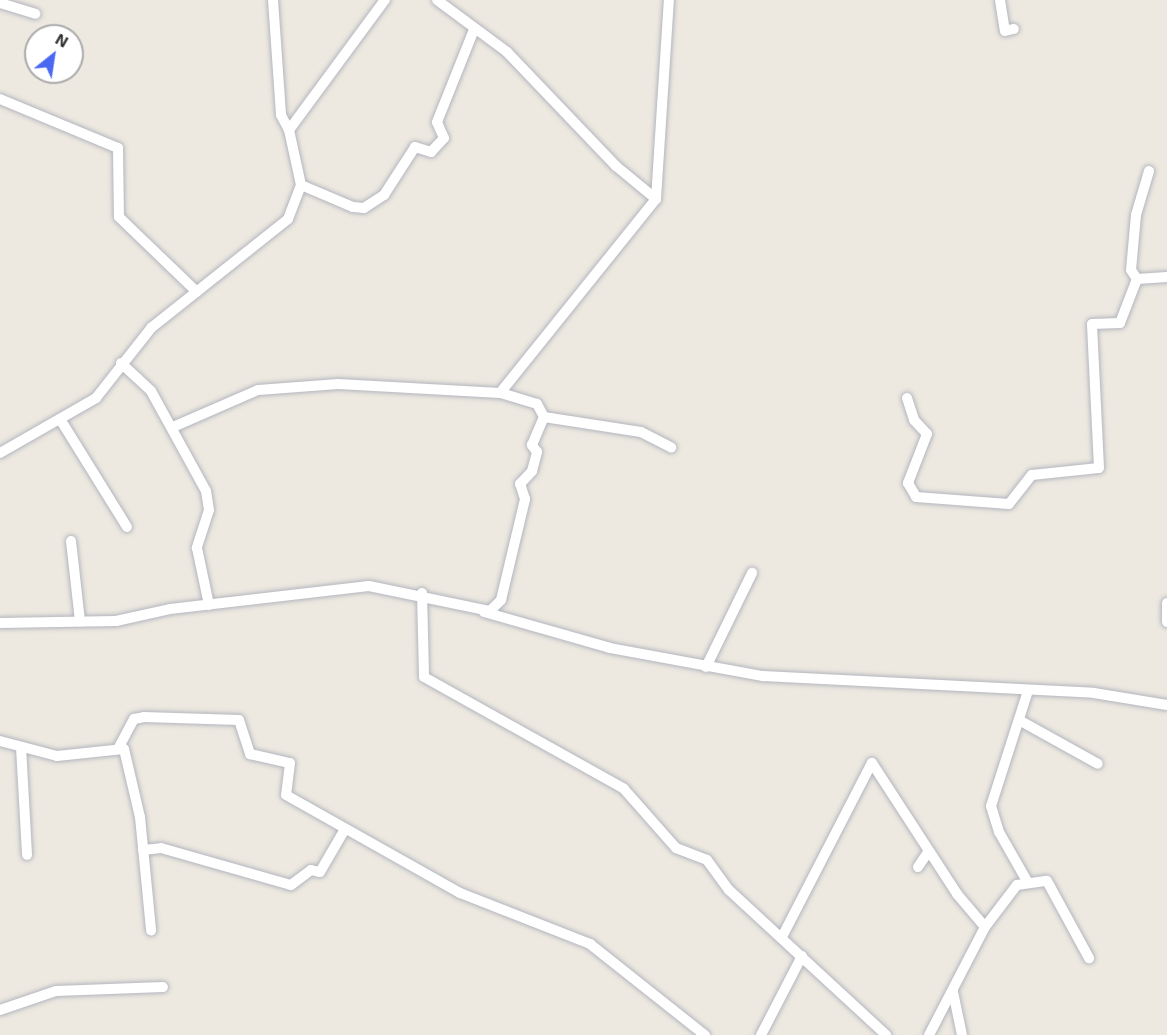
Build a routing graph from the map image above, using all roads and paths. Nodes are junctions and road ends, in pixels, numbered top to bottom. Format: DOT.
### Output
graph roads {
  1 [pos="273,0"];
  2 [pos="385,0"];
  3 [pos="437,0"];
  4 [pos="669,0"];
  5 [pos="1000,0"];
  6 [pos="0,3"];
  7 [pos="35,14"];
  8 [pos="1014,29"];
  9 [pos="473,32"];
  10 [pos="0,99"];
  11 [pos="290,130"];
  12 [pos="1149,171"];
  13 [pos="301,185"];
  14 [pos="656,199"];
  15 [pos="1167,277"];
  16 [pos="1137,279"];
  17 [pos="197,292"];
  18 [pos="121,363"];
  19 [pos="500,393"];
  20 [pos="907,398"];
  21 [pos="544,417"];
  22 [pos="60,419"];
  23 [pos="172,427"];
  24 [pos="670,447"];
  25 [pos="0,453"];
  26 [pos="127,527"];
  27 [pos="71,541"];
  28 [pos="752,573"];
  29 [pos="422,593"];
  30 [pos="453,602"];
  31 [pos="1167,603"];
  32 [pos="209,605"];
  33 [pos="80,621"];
  34 [pos="1167,622"];
  35 [pos="0,623"];
  36 [pos="706,667"];
  37 [pos="1028,691"];
  38 [pos="1167,705"];
  39 [pos="1018,720"];
  40 [pos="0,741"];
  41 [pos="21,747"];
  42 [pos="119,747"];
  43 [pos="1098,764"];
  44 [pos="345,829"];
  45 [pos="143,850"];
  46 [pos="928,852"];
  47 [pos="27,855"];
  48 [pos="918,867"];
  49 [pos="1028,881"];
  50 [pos="986,927"];
  51 [pos="151,930"];
  52 [pos="782,937"];
  53 [pos="802,956"];
  54 [pos="1089,958"];
  55 [pos="163,987"];
  56 [pos="953,992"];
  57 [pos="0,1010"];
  58 [pos="705,1035"];
  59 [pos="761,1035"];
  60 [pos="886,1035"];
  61 [pos="929,1035"];
  62 [pos="962,1035"];
  1 -- 11 [label="street"];
  2 -- 11 [label="street"];
  3 -- 9 [label="street"];
  4 -- 14 [label="street"];
  5 -- 8 [label="street"];
  6 -- 7 [label="street"];
  9 -- 13 [label="street"];
  9 -- 14 [label="street"];
  10 -- 17 [label="street"];
  11 -- 13 [label="street"];
  12 -- 16 [label="street"];
  13 -- 17 [label="street"];
  14 -- 19 [label="street"];
  15 -- 16 [label="street"];
  16 -- 20 [label="street"];
  17 -- 18 [label="street"];
  18 -- 22 [label="street"];
  18 -- 23 [label="street"];
  19 -- 21 [label="street"];
  19 -- 23 [label="street"];
  21 -- 24 [label="street"];
  21 -- 30 [label="street"];
  22 -- 25 [label="street"];
  22 -- 26 [label="street"];
  23 -- 32 [label="street"];
  27 -- 33 [label="street"];
  28 -- 36 [label="street"];
  29 -- 30 [label="street"];
  29 -- 32 [label="street"];
  29 -- 52 [label="street"];
  30 -- 36 [label="street"];
  31 -- 34 [label="street"];
  32 -- 33 [label="street"];
  33 -- 35 [label="street"];
  36 -- 37 [label="street"];
  37 -- 38 [label="street"];
  37 -- 39 [label="street"];
  39 -- 43 [label="street"];
  39 -- 49 [label="street"];
  40 -- 41 [label="street"];
  41 -- 42 [label="street"];
  41 -- 47 [label="street"];
  42 -- 44 [label="street"];
  42 -- 45 [label="street"];
  44 -- 45 [label="street"];
  44 -- 58 [label="street"];
  45 -- 51 [label="street"];
  46 -- 48 [label="street"];
  46 -- 50 [label="street"];
  46 -- 52 [label="street"];
  49 -- 50 [label="street"];
  49 -- 54 [label="street"];
  50 -- 56 [label="street"];
  52 -- 53 [label="street"];
  53 -- 59 [label="street"];
  53 -- 60 [label="street"];
  55 -- 57 [label="street"];
  56 -- 61 [label="street"];
  56 -- 62 [label="street"];
}
